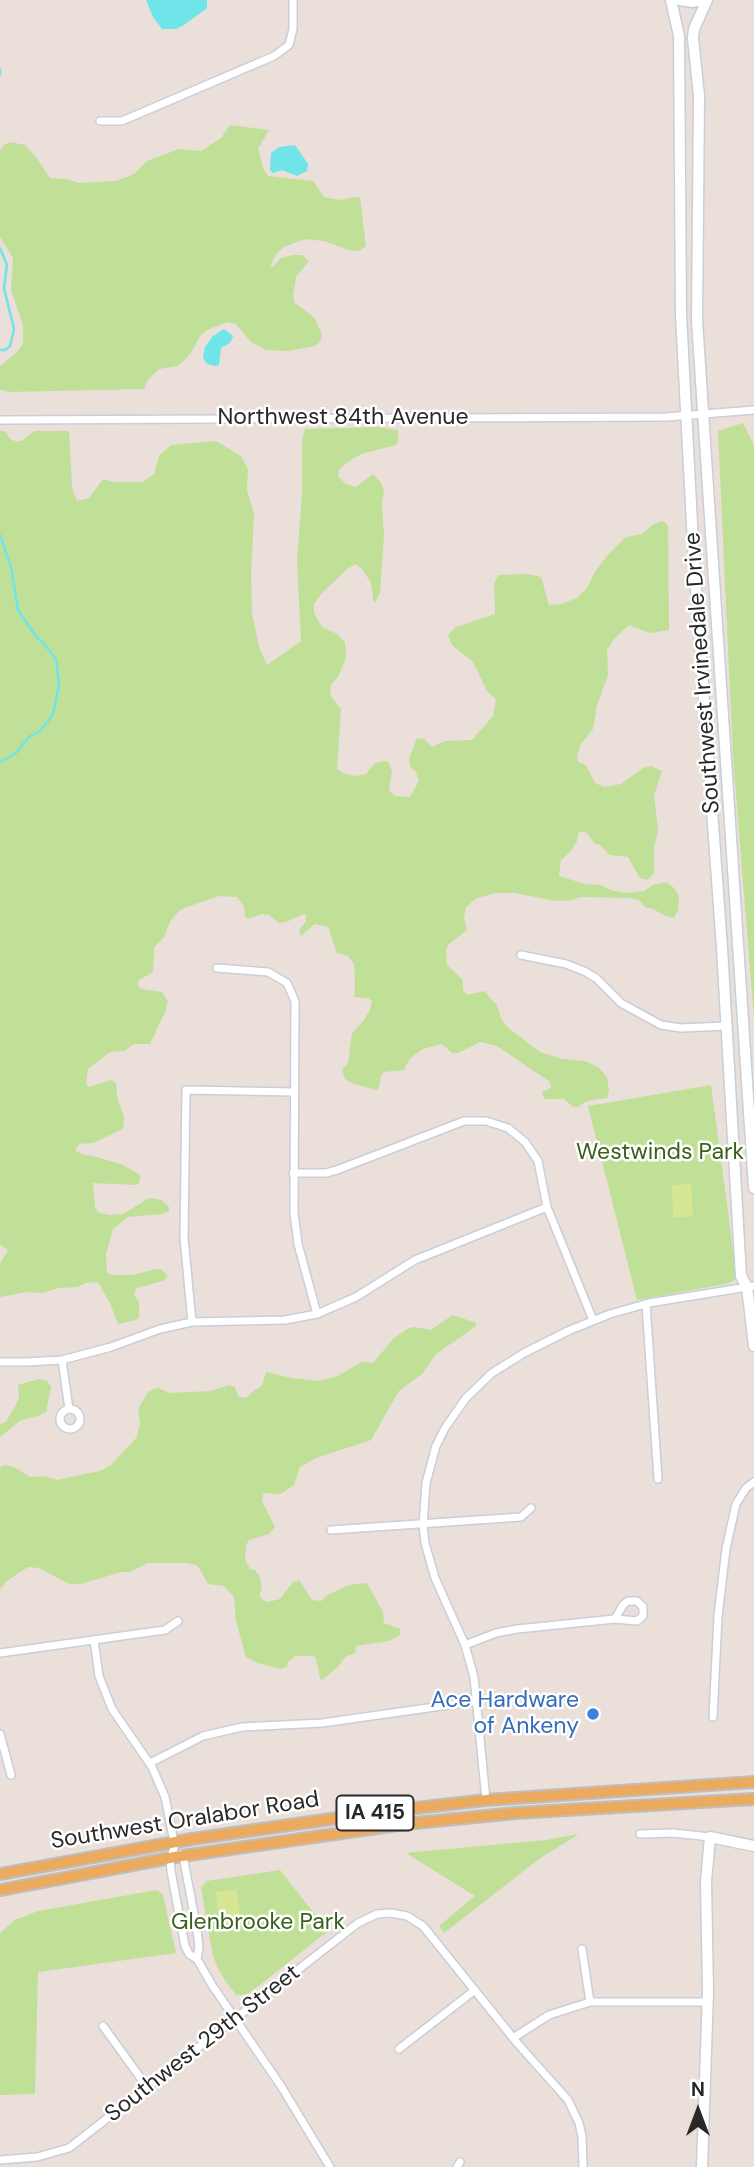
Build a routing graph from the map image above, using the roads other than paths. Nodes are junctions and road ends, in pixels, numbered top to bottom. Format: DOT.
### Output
graph roads {
  1 [pos="293,0"];
  2 [pos="671,0"];
  3 [pos="680,0"];
  4 [pos="701,0"];
  5 [pos="707,0"];
  6 [pos="100,121"];
  7 [pos="754,410"];
  8 [pos="703,413"];
  9 [pos="686,414"];
  10 [pos="0,420"];
  11 [pos="732,860"];
  12 [pos="715,861"];
  13 [pos="520,955"];
  14 [pos="217,968"];
  15 [pos="726,1026"];
  16 [pos="294,1092"];
  17 [pos="293,1173"];
  18 [pos="754,1188"];
  19 [pos="547,1207"];
  20 [pos="750,1286"];
  21 [pos="646,1304"];
  22 [pos="317,1314"];
  23 [pos="593,1320"];
  24 [pos="192,1322"];
  25 [pos="754,1346"];
  26 [pos="62,1360"];
  27 [pos="0,1362"];
  28 [pos="69,1409"];
  29 [pos="658,1479"];
  30 [pos="754,1482"];
  31 [pos="531,1508"];
  32 [pos="423,1525"];
  33 [pos="331,1530"];
  34 [pos="615,1619"];
  35 [pos="178,1621"];
  36 [pos="94,1640"];
  37 [pos="465,1645"];
  38 [pos="0,1653"];
  39 [pos="477,1701"];
  40 [pos="713,1717"];
  41 [pos="0,1734"];
  42 [pos="150,1763"];
  43 [pos="11,1775"];
  44 [pos="754,1782"];
  45 [pos="754,1799"];
  46 [pos="486,1800"];
  47 [pos="640,1834"];
  48 [pos="710,1837"];
  49 [pos="754,1846"];
  50 [pos="175,1851"];
  51 [pos="0,1874"];
  52 [pos="0,1890"];
  53 [pos="582,1949"];
  54 [pos="197,1959"];
  55 [pos="475,1990"];
  56 [pos="590,2002"];
  57 [pos="708,2002"];
  58 [pos="236,2020"];
  59 [pos="103,2026"];
  60 [pos="513,2039"];
  61 [pos="399,2049"];
  62 [pos="147,2087"];
  63 [pos="0,2160"];
  64 [pos="330,2167"];
  65 [pos="583,2167"];
  66 [pos="702,2167"];
  1 -- 6 [label="street"];
  2 -- 9 [label="main road, Southwest Irvinedale Drive"];
  3 -- 4 [label="main road"];
  5 -- 8 [label="main road, Southwest Irvinedale Drive"];
  7 -- 8 [label="street, Northwest 84th Avenue"];
  8 -- 9 [label="street, Northwest 84th Avenue"];
  8 -- 11 [label="main road, Southwest Irvinedale Drive"];
  9 -- 10 [label="street, Northwest 84th Avenue"];
  9 -- 12 [label="main road, Southwest Irvinedale Drive"];
  11 -- 12 [label="main road"];
  11 -- 18 [label="main road, Southwest Irvinedale Drive"];
  12 -- 15 [label="main road, Southwest Irvinedale Drive"];
  13 -- 15 [label="street"];
  14 -- 16 [label="street"];
  15 -- 20 [label="main road, Southwest Irvinedale Drive"];
  16 -- 17 [label="street"];
  16 -- 24 [label="street"];
  17 -- 19 [label="street"];
  17 -- 22 [label="street"];
  19 -- 22 [label="street"];
  19 -- 23 [label="street"];
  20 -- 21 [label="street"];
  20 -- 25 [label="main road, Southwest Irvinedale Drive"];
  21 -- 23 [label="street"];
  21 -- 29 [label="street"];
  22 -- 24 [label="street"];
  23 -- 32 [label="street"];
  24 -- 26 [label="street"];
  26 -- 27 [label="street"];
  26 -- 28 [label="street"];
  30 -- 40 [label="street"];
  31 -- 32 [label="street"];
  32 -- 33 [label="street"];
  32 -- 37 [label="street"];
  34 -- 37 [label="street"];
  35 -- 36 [label="street"];
  36 -- 38 [label="street"];
  36 -- 42 [label="street"];
  37 -- 39 [label="street"];
  39 -- 42 [label="street"];
  39 -- 46 [label="street"];
  41 -- 43 [label="street"];
  42 -- 50 [label="street"];
  44 -- 46 [label="main road, Southwest Oralabor Road / IA 415"];
  45 -- 50 [label="main road, Southwest Oralabor Road / IA 415"];
  46 -- 50 [label="main road, Southwest Oralabor Road / IA 415"];
  47 -- 48 [label="street"];
  48 -- 49 [label="main road"];
  48 -- 57 [label="main road"];
  50 -- 51 [label="main road, Southwest Oralabor Road / IA 415"];
  50 -- 52 [label="main road, Southwest Oralabor Road / IA 415"];
  50 -- 54 [label="street"];
  50 -- 54 [label="street"];
  53 -- 56 [label="street"];
  54 -- 58 [label="street"];
  55 -- 58 [label="street, Southwest 29th Street"];
  55 -- 60 [label="street"];
  55 -- 61 [label="street"];
  56 -- 57 [label="street"];
  56 -- 60 [label="street"];
  57 -- 66 [label="main road"];
  58 -- 62 [label="street, Southwest 29th Street"];
  58 -- 64 [label="street"];
  59 -- 62 [label="street"];
  60 -- 65 [label="street"];
  62 -- 63 [label="street, Southwest 29th Street"];
}
